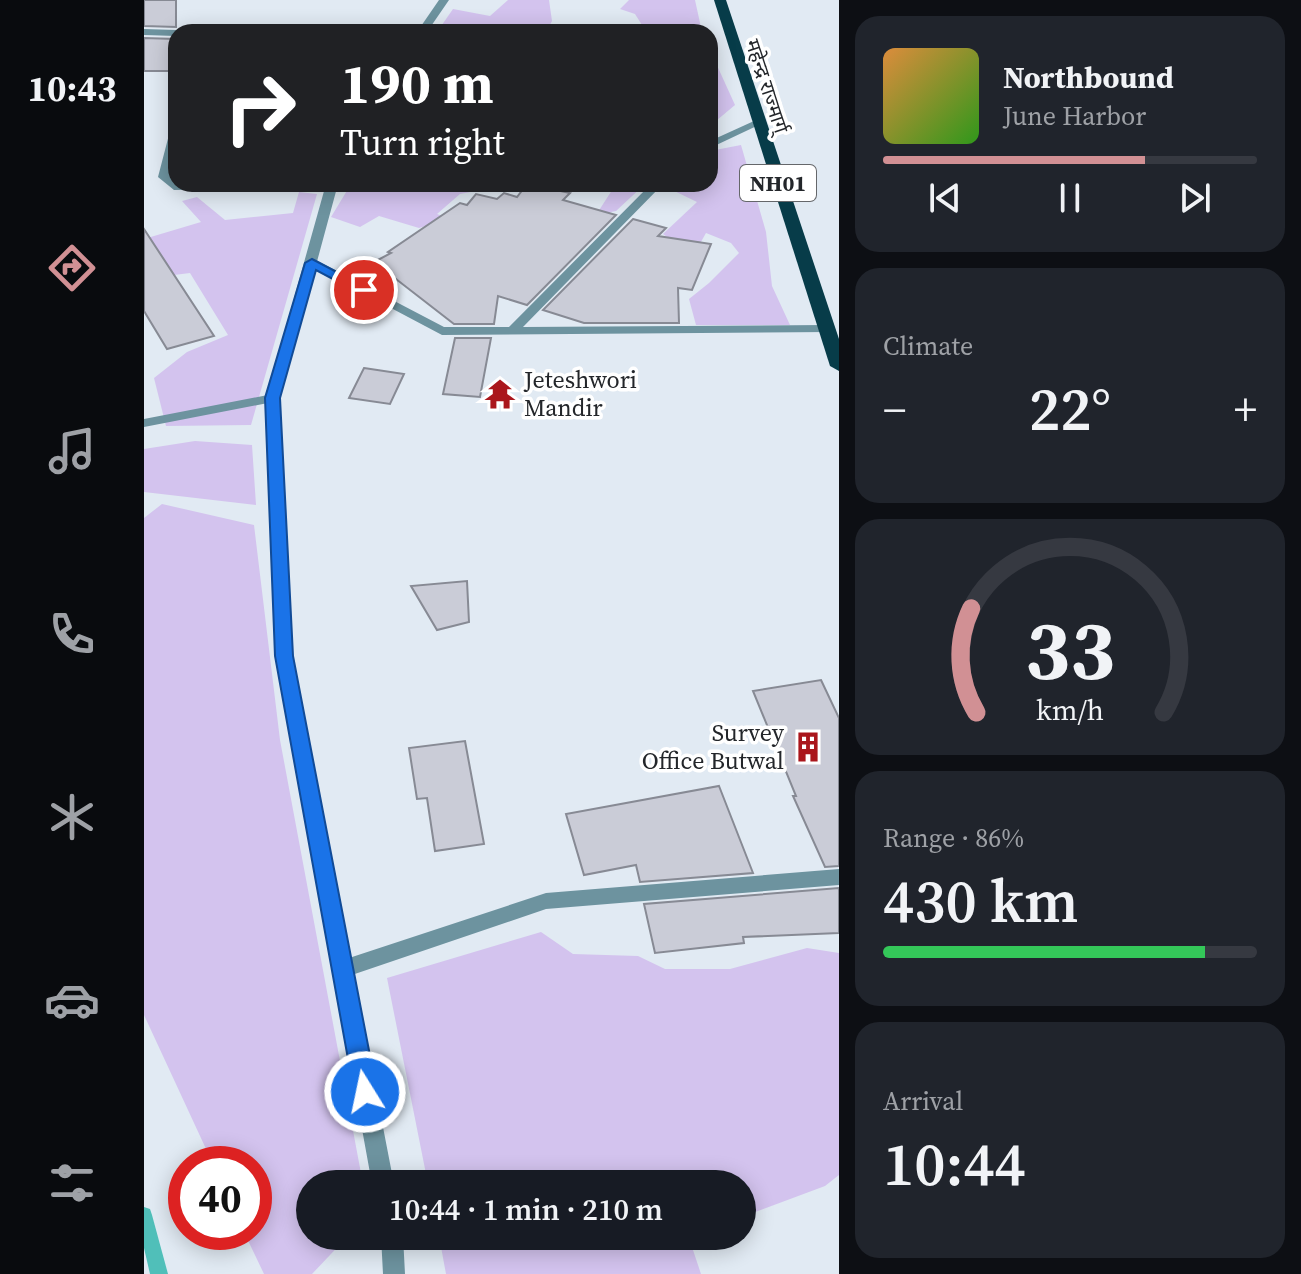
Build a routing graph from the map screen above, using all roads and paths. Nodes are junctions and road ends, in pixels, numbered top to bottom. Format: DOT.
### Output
graph roads {
  1 [pos="444,0"];
  2 [pos="720,0"];
  3 [pos="428,24"];
  4 [pos="144,32"];
  5 [pos="168,33"];
  6 [pos="758,123"];
  7 [pos="718,141"];
  8 [pos="168,160"];
  9 [pos="168,180"];
  10 [pos="330,192"];
  11 [pos="649,192"];
  12 [pos="312,263"];
  13 [pos="825,329"];
  14 [pos="511,332"];
  15 [pos="839,366"];
  16 [pos="273,398"];
  17 [pos="144,423"];
  18 [pos="839,877"];
  19 [pos="343,969"];
  20 [pos="380,1170"];
  21 [pos="393,1250"];
  22 [pos="394,1274"];
  1 -- 3 [label="street"];
  2 -- 6 [label="highway, महेन्द्र राज्मार्ग् / NH01"];
  4 -- 5 [label="street"];
  6 -- 7 [label="street"];
  6 -- 13 [label="highway, महेन्द्र राज्मार्ग् / NH01"];
  8 -- 9 [label="street"];
  10 -- 12 [label="street"];
  11 -- 14 [label="street"];
  12 -- 14 [label="street"];
  12 -- 16 [label="street"];
  13 -- 14 [label="street"];
  13 -- 15 [label="highway, महेन्द्र राज्मार्ग् / NH01"];
  16 -- 17 [label="street"];
  16 -- 19 [label="street"];
  18 -- 19 [label="street"];
  19 -- 20 [label="street"];
  21 -- 22 [label="street"];
}
